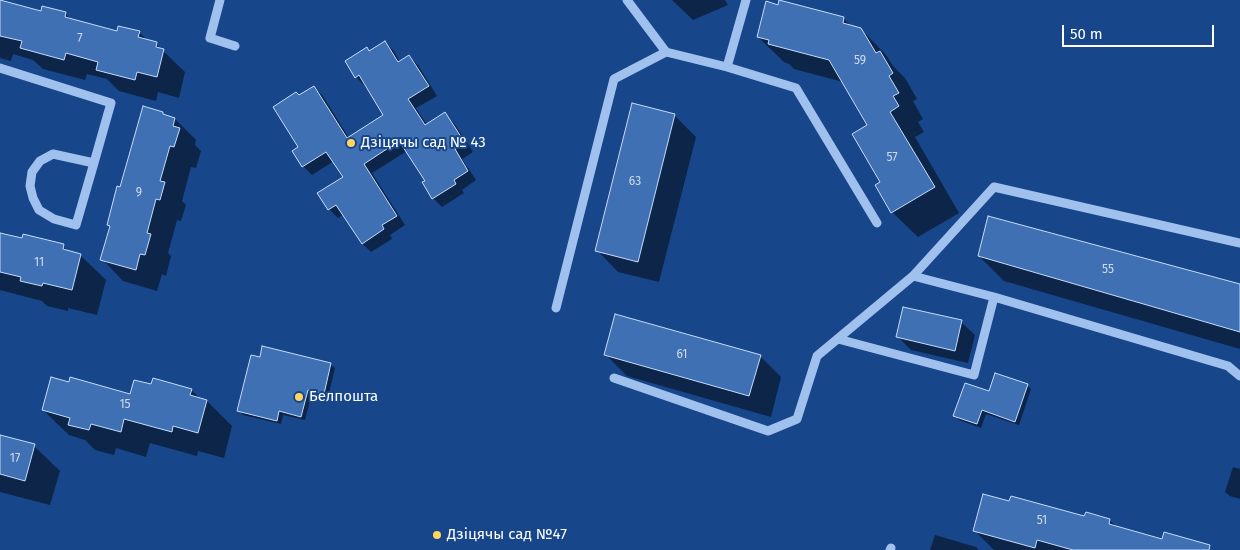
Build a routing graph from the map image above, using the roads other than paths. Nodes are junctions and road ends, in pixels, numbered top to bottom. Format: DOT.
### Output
graph roads {
  1 [pos="220,0"];
  2 [pos="627,0"];
  3 [pos="746,0"];
  4 [pos="235,46"];
  5 [pos="666,52"];
  6 [pos="0,68"];
  7 [pos="727,68"];
  8 [pos="94,163"];
  9 [pos="877,223"];
  10 [pos="1240,243"];
  11 [pos="913,276"];
  12 [pos="994,297"];
  13 [pos="556,308"];
  14 [pos="838,338"];
  15 [pos="1240,376"];
  16 [pos="614,378"];
  1 -- 4 [label="lane"];
  2 -- 5 [label="lane"];
  3 -- 7 [label="lane"];
  5 -- 7 [label="lane"];
  5 -- 13 [label="lane"];
  6 -- 8 [label="lane"];
  7 -- 9 [label="lane"];
  8 -- 8 [label="lane"];
  10 -- 11 [label="lane"];
  11 -- 12 [label="lane"];
  11 -- 14 [label="lane"];
  12 -- 14 [label="lane"];
  12 -- 15 [label="lane"];
  14 -- 16 [label="lane"];
}
